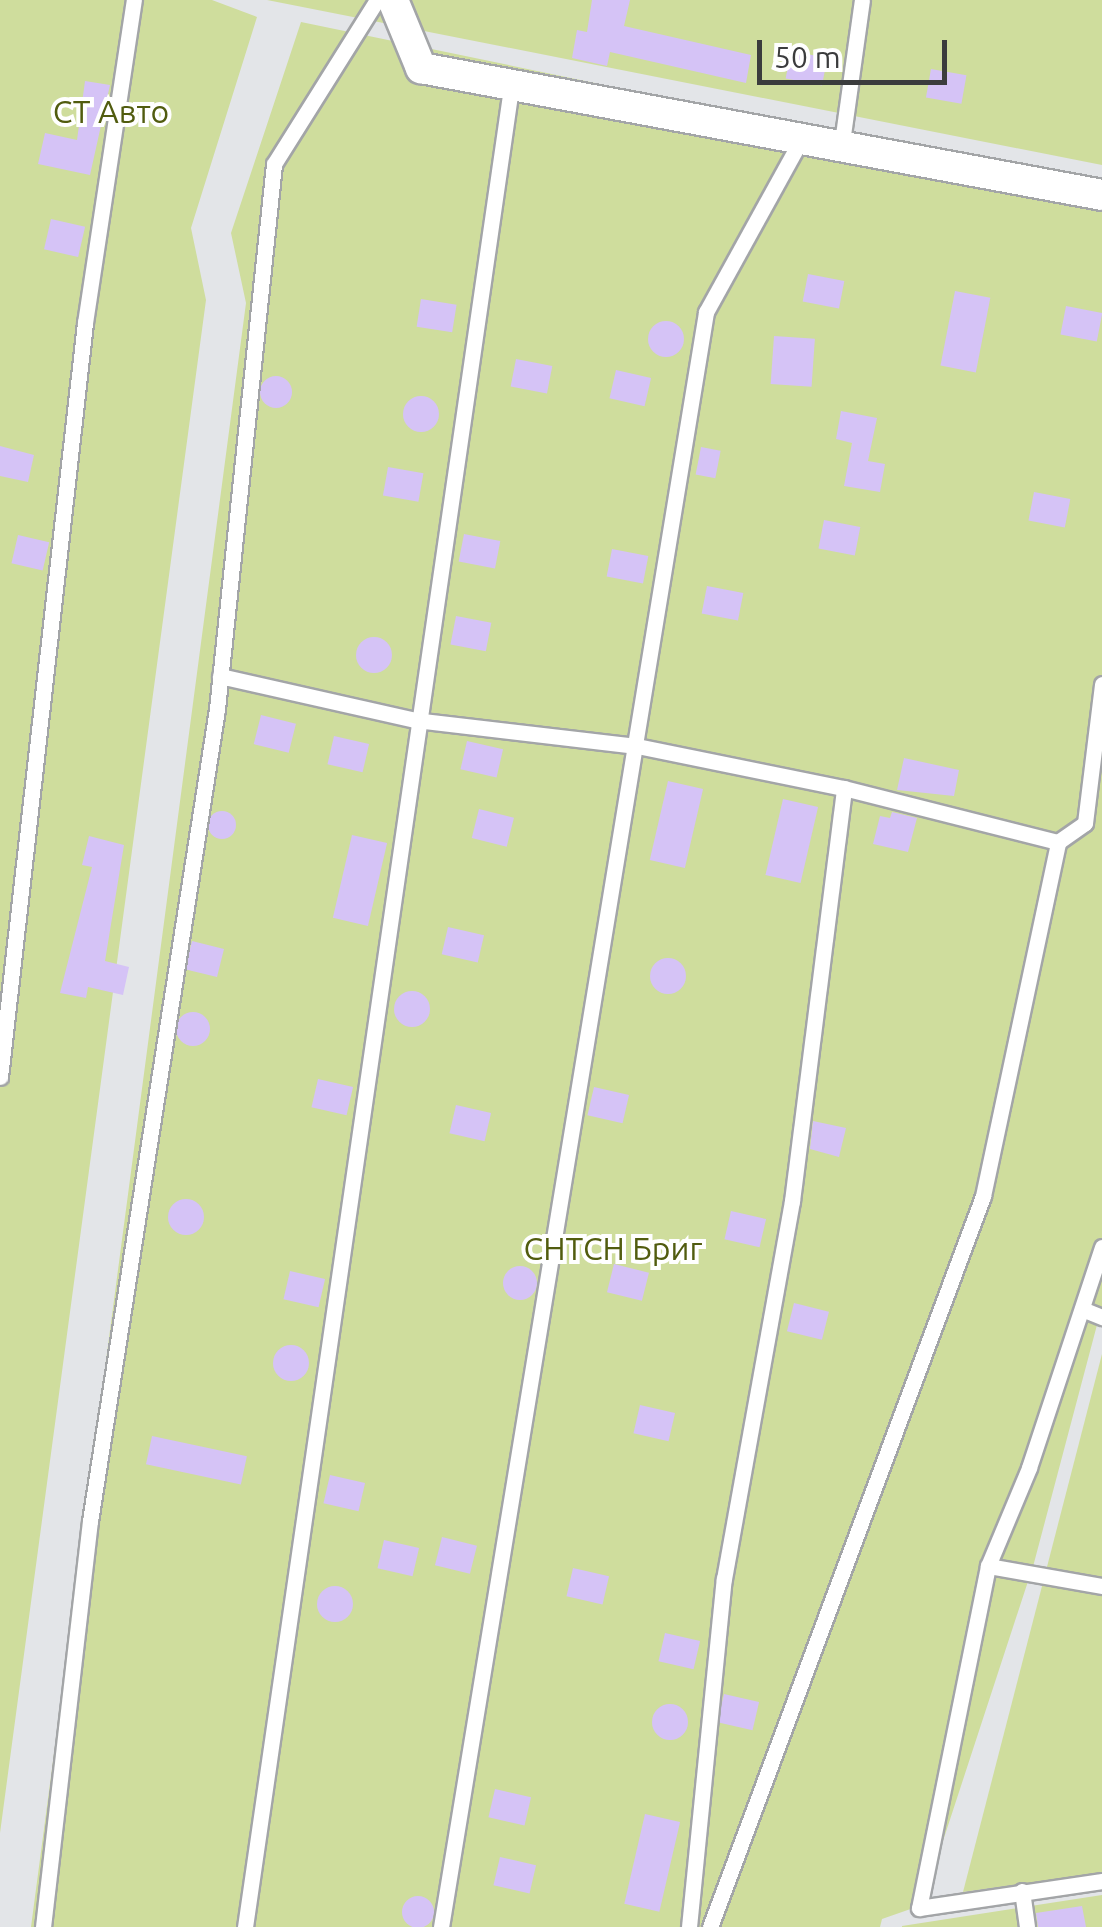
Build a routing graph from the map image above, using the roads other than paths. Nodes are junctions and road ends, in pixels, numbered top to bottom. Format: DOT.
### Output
graph roads {
  1 [pos="134,0"];
  2 [pos="378,0"];
  3 [pos="393,0"];
  4 [pos="862,0"];
  5 [pos="511,86"];
  6 [pos="803,136"];
  7 [pos="840,150"];
  8 [pos="1102,196"];
  9 [pos="220,676"];
  10 [pos="1102,684"];
  11 [pos="415,720"];
  12 [pos="637,746"];
  13 [pos="844,788"];
  14 [pos="1086,822"];
  15 [pos="1102,832"];
  16 [pos="1058,842"];
  17 [pos="0,1077"];
  18 [pos="1102,1247"];
  19 [pos="1082,1309"];
  20 [pos="1102,1317"];
  21 [pos="988,1566"];
  22 [pos="1102,1586"];
  23 [pos="1102,1881"];
  24 [pos="1022,1891"];
  25 [pos="43,1927"];
  26 [pos="244,1927"];
  27 [pos="442,1927"];
  28 [pos="688,1927"];
  29 [pos="710,1927"];
  30 [pos="1026,1927"];
  1 -- 17 [label="lane"];
  2 -- 9 [label="lane"];
  3 -- 5 [label="street"];
  4 -- 7 [label="lane"];
  5 -- 6 [label="street"];
  5 -- 11 [label="lane"];
  6 -- 7 [label="street"];
  6 -- 12 [label="lane"];
  7 -- 8 [label="street"];
  9 -- 11 [label="lane"];
  9 -- 25 [label="lane"];
  10 -- 14 [label="lane"];
  11 -- 12 [label="lane"];
  11 -- 26 [label="lane"];
  12 -- 13 [label="lane"];
  12 -- 27 [label="lane"];
  13 -- 16 [label="lane"];
  13 -- 28 [label="lane"];
  14 -- 15 [label="lane"];
  14 -- 16 [label="lane"];
  16 -- 29 [label="lane"];
  18 -- 19 [label="lane"];
  19 -- 20 [label="lane"];
  19 -- 21 [label="lane"];
  21 -- 22 [label="lane"];
  21 -- 24 [label="lane"];
  23 -- 24 [label="lane"];
  24 -- 30 [label="lane"];
}
